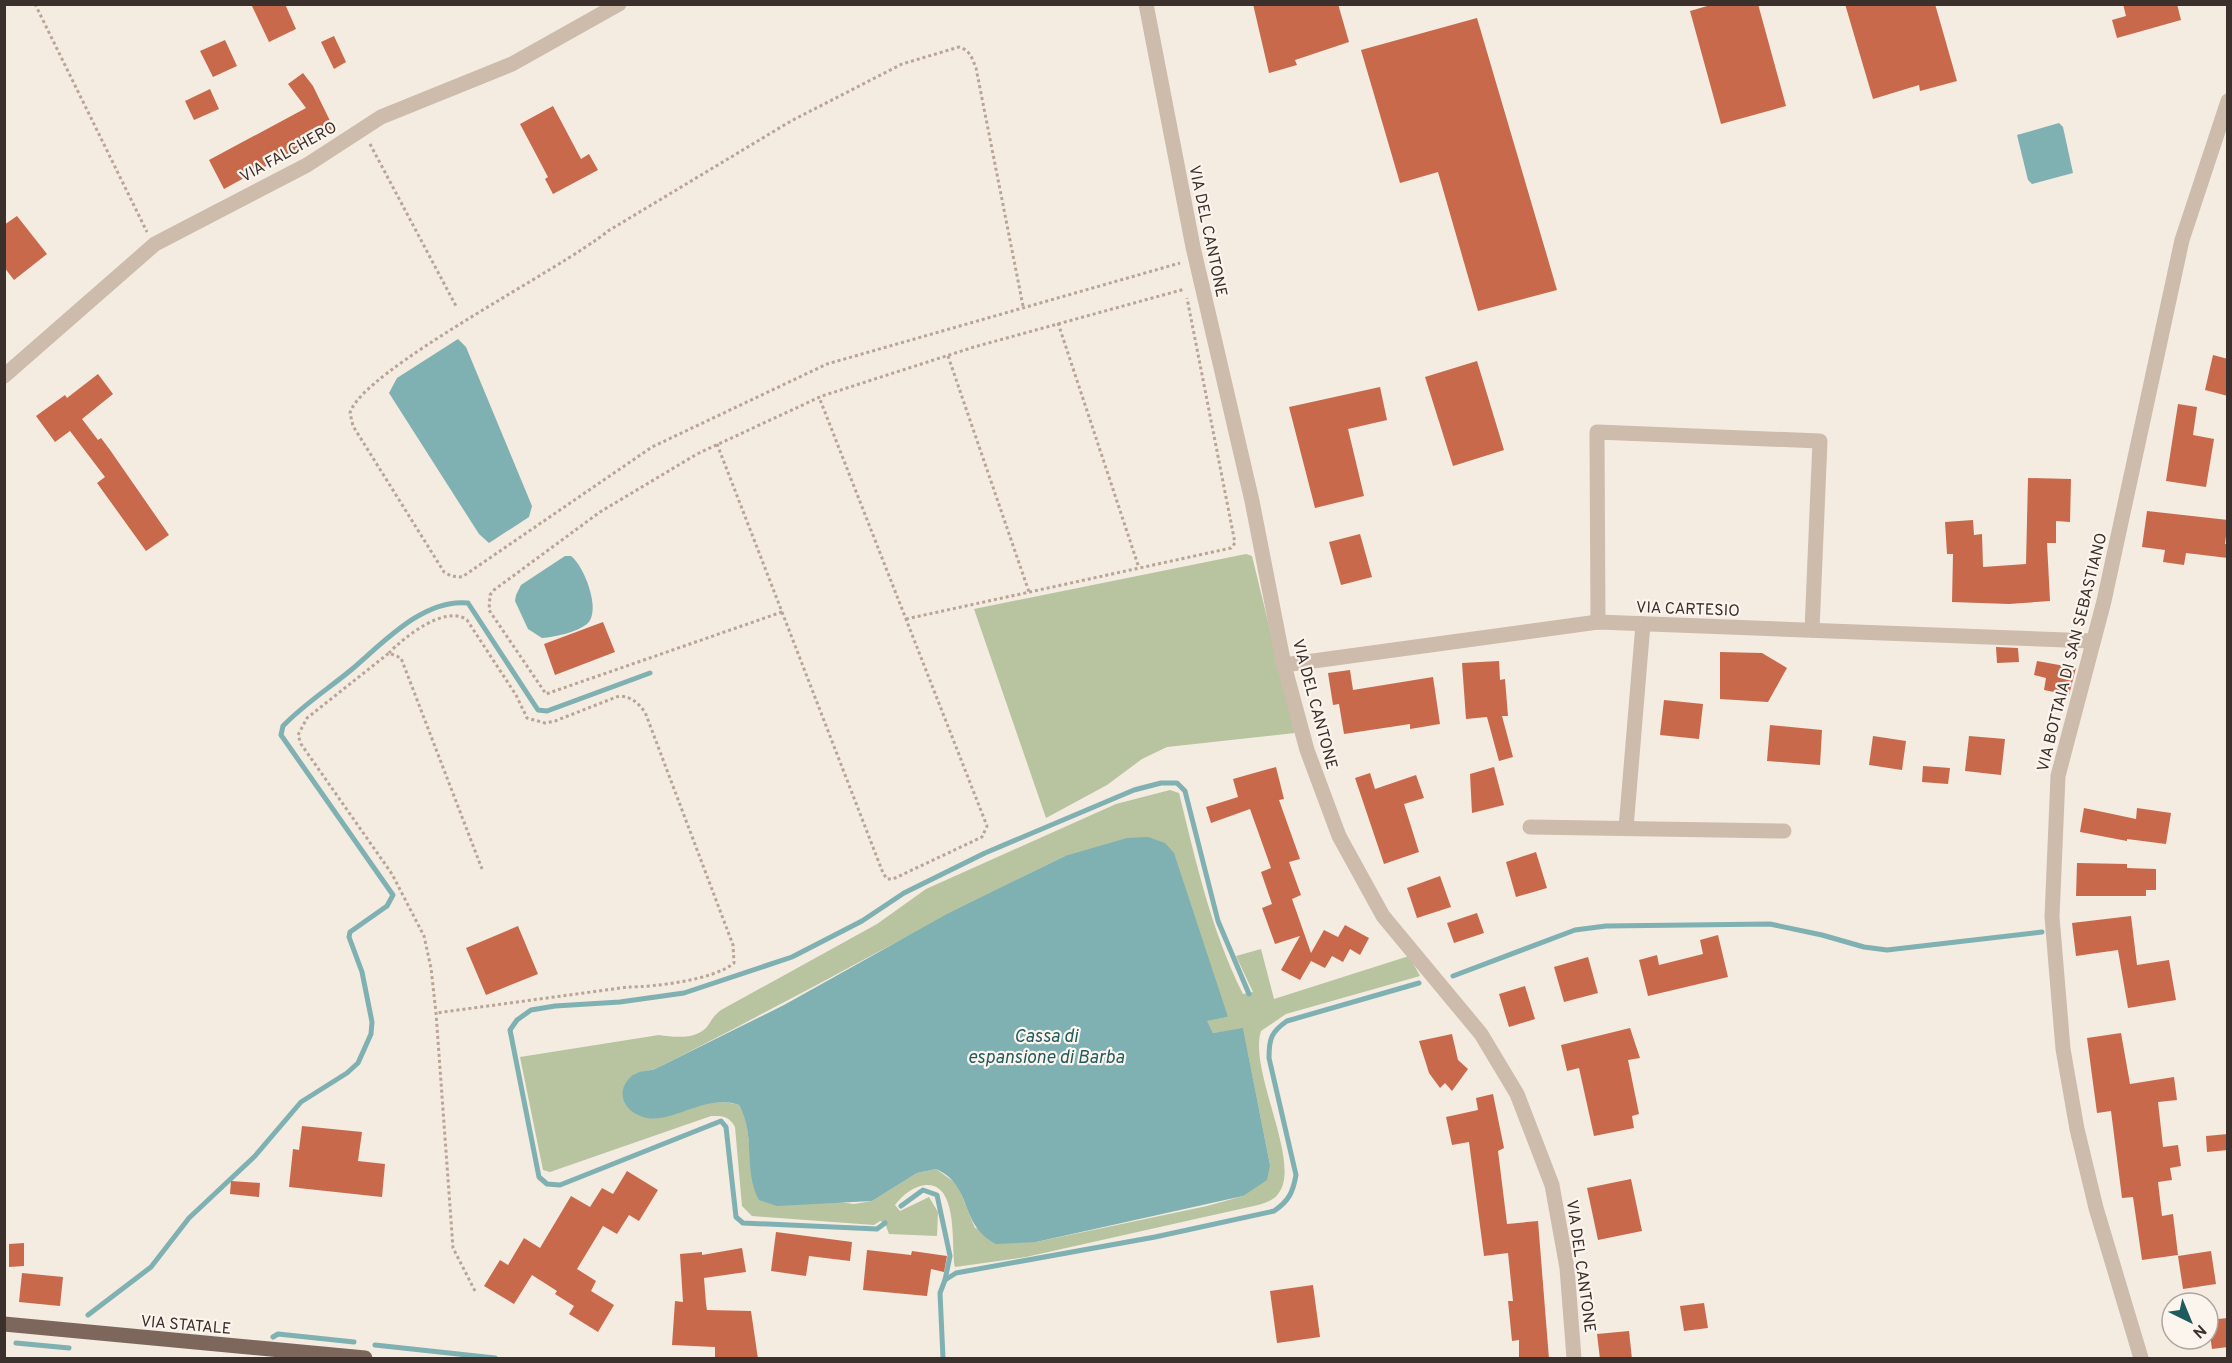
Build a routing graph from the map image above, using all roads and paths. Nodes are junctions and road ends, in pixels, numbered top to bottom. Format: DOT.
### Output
graph roads {
  1 [pos="35,4"];
  2 [pos="619,4"];
  3 [pos="1146,4"];
  4 [pos="2228,101"];
  5 [pos="363,129"];
  6 [pos="154,244"];
  7 [pos="1197,262"];
  8 [pos="1202,286"];
  9 [pos="1186,289"];
  10 [pos="1023,306"];
  11 [pos="457,308"];
  12 [pos="1058,323"];
  13 [pos="948,355"];
  14 [pos="4,376"];
  15 [pos="819,397"];
  16 [pos="717,444"];
  17 [pos="1139,568"];
  18 [pos="1029,592"];
  19 [pos="782,612"];
  20 [pos="906,619"];
  21 [pos="1598,622"];
  22 [pos="1643,624"];
  23 [pos="1812,630"];
  24 [pos="2093,641"];
  25 [pos="389,653"];
  26 [pos="1284,665"];
  27 [pos="1530,827"];
  28 [pos="1626,828"];
  29 [pos="1784,831"];
  30 [pos="482,869"];
  31 [pos="436,1013"];
  32 [pos="475,1291"];
  33 [pos="4,1324"];
  34 [pos="365,1359"];
  35 [pos="1574,1359"];
  36 [pos="2141,1359"];
  1 -- 6 [label="path"];
  2 -- 5 [label="street, VIA FALCHERO"];
  3 -- 7 [label="street, VIA DEL CANTONE"];
  4 -- 24 [label="street, VIA BOTTAIA DI SAN SEBASTIANO"];
  5 -- 6 [label="street, VIA FALCHERO"];
  5 -- 11 [label="path"];
  6 -- 14 [label="street, VIA FALCHERO"];
  7 -- 8 [label="street, VIA DEL CANTONE"];
  7 -- 10 [label="path"];
  8 -- 9 [label="path"];
  8 -- 26 [label="street, VIA DEL CANTONE"];
  9 -- 12 [label="path"];
  9 -- 17 [label="path"];
  10 -- 10 [label="path"];
  12 -- 13 [label="path"];
  12 -- 17 [label="path"];
  13 -- 15 [label="path"];
  13 -- 18 [label="path"];
  15 -- 16 [label="path"];
  15 -- 20 [label="path"];
  16 -- 19 [label="path"];
  16 -- 19 [label="path"];
  17 -- 18 [label="path"];
  18 -- 20 [label="path"];
  19 -- 20 [label="path"];
  21 -- 22 [label="street, VIA CARTESIO"];
  21 -- 23 [label="street"];
  21 -- 26 [label="street, VIA CARTESIO"];
  22 -- 23 [label="street, VIA CARTESIO"];
  22 -- 28 [label="street"];
  23 -- 24 [label="street, VIA CARTESIO"];
  24 -- 36 [label="street, VIA BOTTAIA DI SAN SEBASTIANO"];
  25 -- 30 [label="path"];
  25 -- 31 [label="path"];
  25 -- 31 [label="path"];
  26 -- 35 [label="street, VIA DEL CANTONE"];
  27 -- 28 [label="street"];
  28 -- 29 [label="street"];
  31 -- 32 [label="path"];
  33 -- 34 [label="main road, VIA STATALE"];
}
